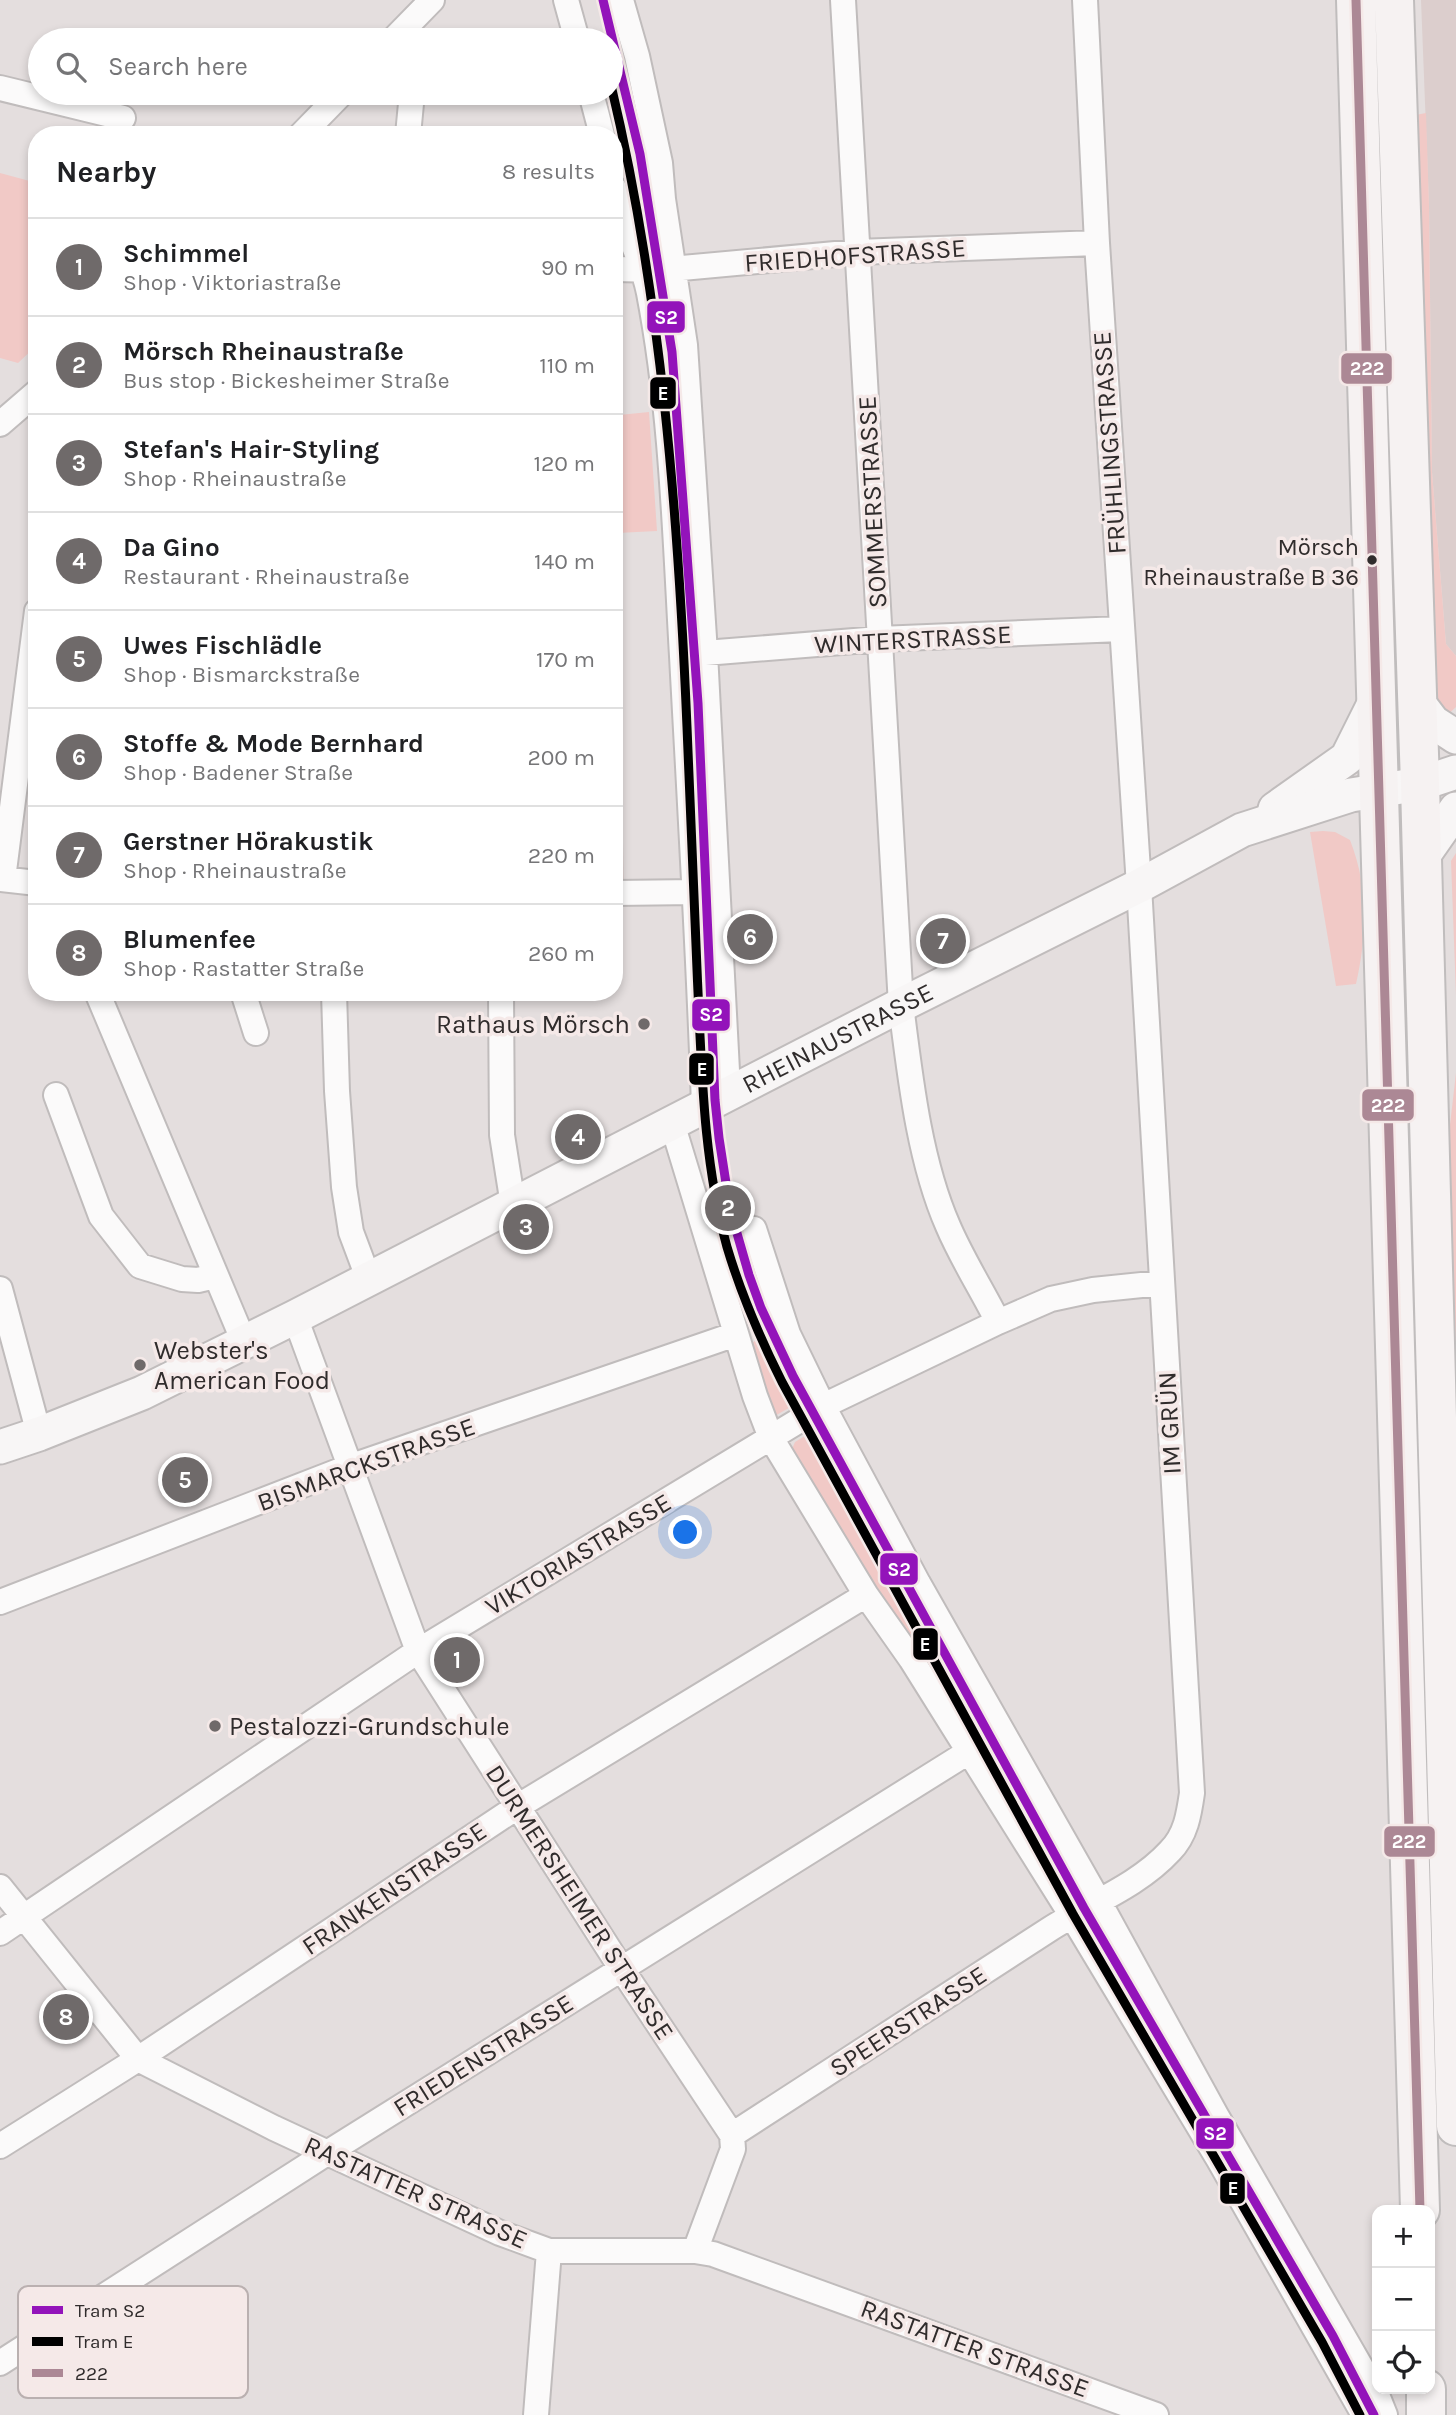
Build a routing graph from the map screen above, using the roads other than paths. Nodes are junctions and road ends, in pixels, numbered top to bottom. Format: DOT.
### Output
graph roads {
  1 [pos="432,0"];
  2 [pos="566,0"];
  3 [pos="621,0"];
  4 [pos="843,0"];
  5 [pos="1086,0"];
  6 [pos="1356,0"];
  7 [pos="1394,0"];
  8 [pos="411,28"];
  9 [pos="574,28"];
  10 [pos="0,88"];
  11 [pos="28,95"];
  12 [pos="69,105"];
  13 [pos="330,105"];
  14 [pos="411,105"];
  15 [pos="594,105"];
  16 [pos="122,118"];
  17 [pos="310,126"];
  18 [pos="409,126"];
  19 [pos="600,126"];
  20 [pos="623,218"];
  21 [pos="1097,243"];
  22 [pos="857,252"];
  23 [pos="675,268"];
  24 [pos="623,270"];
  25 [pos="644,271"];
  26 [pos="28,399"];
  27 [pos="0,424"];
  28 [pos="1121,629"];
  29 [pos="879,639"];
  30 [pos="705,653"];
  31 [pos="28,686"];
  32 [pos="1377,698"];
  33 [pos="1417,701"];
  34 [pos="1456,737"];
  35 [pos="1456,772"];
  36 [pos="1420,784"];
  37 [pos="1379,790"];
  38 [pos="1456,809"];
  39 [pos="1242,830"];
  40 [pos="1421,859"];
  41 [pos="1,879"];
  42 [pos="28,882"];
  43 [pos="1139,886"];
  44 [pos="696,892"];
  45 [pos="623,893"];
  46 [pos="101,1001"];
  47 [pos="246,1001"];
  48 [pos="334,1001"];
  49 [pos="501,1001"];
  50 [pos="901,1005"];
  51 [pos="256,1033"];
  52 [pos="56,1095"];
  53 [pos="718,1099"];
  54 [pos="672,1123"];
  55 [pos="513,1205"];
  56 [pos="754,1229"];
  57 [pos="215,1276"];
  58 [pos="369,1280"];
  59 [pos="1161,1283"];
  60 [pos="0,1289"];
  61 [pos="295,1317"];
  62 [pos="998,1322"];
  63 [pos="736,1334"];
  64 [pos="244,1342"];
  65 [pos="823,1406"];
  66 [pos="39,1434"];
  67 [pos="771,1438"];
  68 [pos="0,1447"];
  69 [pos="349,1467"];
  70 [pos="866,1595"];
  71 [pos="0,1602"];
  72 [pos="418,1651"];
  73 [pos="970,1751"];
  74 [pos="517,1807"];
  75 [pos="0,1887"];
  76 [pos="1085,1908"];
  77 [pos="24,1917"];
  78 [pos="0,1933"];
  79 [pos="621,1968"];
  80 [pos="138,2059"];
  81 [pos="1456,2126"];
  82 [pos="732,2135"];
  83 [pos="0,2146"];
  84 [pos="327,2152"];
  85 [pos="1420,2205"];
  86 [pos="549,2251"];
  87 [pos="695,2251"];
  88 [pos="119,2286"];
  89 [pos="18,2351"];
  90 [pos="0,2363"];
  91 [pos="1426,2394"];
  92 [pos="536,2415"];
  93 [pos="1156,2415"];
  94 [pos="1364,2415"];
  95 [pos="1385,2415"];
  96 [pos="1426,2415"];
  1 -- 8 [label="street"];
  2 -- 9 [label="street"];
  3 -- 23 [label="street"];
  4 -- 22 [label="street, SOMMERSTRASSE"];
  5 -- 21 [label="street, FRÜHLINGSTRASSE"];
  6 -- 32 [label="main road"];
  7 -- 33 [label="main road"];
  10 -- 11 [label="street"];
  12 -- 16 [label="street"];
  13 -- 17 [label="street"];
  14 -- 18 [label="street"];
  15 -- 19 [label="street"];
  20 -- 25 [label="street"];
  21 -- 22 [label="street, FRIEDHOFSTRASSE"];
  21 -- 28 [label="street, FRÜHLINGSTRASSE"];
  22 -- 23 [label="street, FRIEDHOFSTRASSE"];
  22 -- 29 [label="street, SOMMERSTRASSE"];
  23 -- 25 [label="street, FRIEDHOFSTRASSE"];
  23 -- 30 [label="street"];
  24 -- 25 [label="street, FRIEDHOFSTRASSE"];
  25 -- 44 [label="street"];
  26 -- 27 [label="street"];
  28 -- 29 [label="street, WINTERSTRASSE"];
  28 -- 43 [label="street, FRÜHLINGSTRASSE"];
  29 -- 30 [label="street, WINTERSTRASSE"];
  29 -- 50 [label="street, SOMMERSTRASSE"];
  30 -- 53 [label="street"];
  31 -- 41 [label="street"];
  32 -- 37 [label="main road"];
  32 -- 39 [label="street"];
  33 -- 34 [label="street"];
  33 -- 36 [label="main road"];
  35 -- 36 [label="street, RHEINAUSTRASSE"];
  36 -- 37 [label="street, RHEINAUSTRASSE"];
  36 -- 40 [label="main road"];
  37 -- 39 [label="street, RHEINAUSTRASSE"];
  37 -- 85 [label="main road"];
  38 -- 40 [label="street"];
  39 -- 43 [label="street, RHEINAUSTRASSE"];
  40 -- 81 [label="main road"];
  41 -- 42 [label="street"];
  43 -- 50 [label="street, RHEINAUSTRASSE"];
  43 -- 59 [label="street, IM GRÜN"];
  44 -- 45 [label="street"];
  44 -- 53 [label="street"];
  46 -- 57 [label="street"];
  47 -- 51 [label="street"];
  48 -- 58 [label="street"];
  49 -- 55 [label="street"];
  50 -- 53 [label="street, RHEINAUSTRASSE"];
  50 -- 62 [label="street, SOMMERSTRASSE"];
  52 -- 57 [label="street"];
  53 -- 54 [label="street, RHEINAUSTRASSE"];
  54 -- 55 [label="street, RHEINAUSTRASSE"];
  54 -- 63 [label="street"];
  55 -- 58 [label="street, RHEINAUSTRASSE"];
  56 -- 65 [label="street"];
  57 -- 64 [label="street"];
  58 -- 61 [label="street, RHEINAUSTRASSE"];
  59 -- 62 [label="street, VIKTORIASTRASSE"];
  59 -- 76 [label="street, IM GRÜN"];
  60 -- 66 [label="street"];
  61 -- 64 [label="street, RHEINAUSTRASSE"];
  61 -- 69 [label="street, DURMERSHEIMER STRASSE"];
  62 -- 65 [label="street, VIKTORIASTRASSE"];
  63 -- 67 [label="street"];
  63 -- 69 [label="street, BISMARCKSTRASSE"];
  64 -- 66 [label="street, RHEINAUSTRASSE"];
  65 -- 67 [label="street, VIKTORIASTRASSE"];
  65 -- 76 [label="street"];
  66 -- 68 [label="street, RHEINAUSTRASSE"];
  67 -- 70 [label="street"];
  67 -- 72 [label="street, VIKTORIASTRASSE"];
  69 -- 71 [label="street, BISMARCKSTRASSE"];
  69 -- 72 [label="street, DURMERSHEIMER STRASSE"];
  70 -- 73 [label="street"];
  70 -- 74 [label="street, FRANKENSTRASSE"];
  72 -- 74 [label="street, DURMERSHEIMER STRASSE"];
  72 -- 77 [label="street, VIKTORIASTRASSE"];
  73 -- 76 [label="street"];
  73 -- 79 [label="street, FRIEDENSTRASSE"];
  74 -- 79 [label="street, DURMERSHEIMER STRASSE"];
  74 -- 80 [label="street, FRANKENSTRASSE"];
  75 -- 77 [label="street, RASTATTER STRASSE"];
  76 -- 82 [label="street, SPEERSTRASSE"];
  76 -- 94 [label="street"];
  76 -- 95 [label="street"];
  77 -- 78 [label="street, VIKTORIASTRASSE"];
  77 -- 80 [label="street, RASTATTER STRASSE"];
  79 -- 82 [label="street, DURMERSHEIMER STRASSE"];
  79 -- 84 [label="street, FRIEDENSTRASSE"];
  80 -- 83 [label="street, FRANKENSTRASSE"];
  80 -- 84 [label="street, RASTATTER STRASSE"];
  82 -- 87 [label="street"];
  84 -- 86 [label="street, RASTATTER STRASSE"];
  84 -- 88 [label="street, FRIEDENSTRASSE"];
  86 -- 87 [label="street, RASTATTER STRASSE"];
  86 -- 92 [label="street"];
  87 -- 93 [label="street, RASTATTER STRASSE"];
  89 -- 90 [label="street, FRIEDENSTRASSE"];
  91 -- 96 [label="main road"];
}
